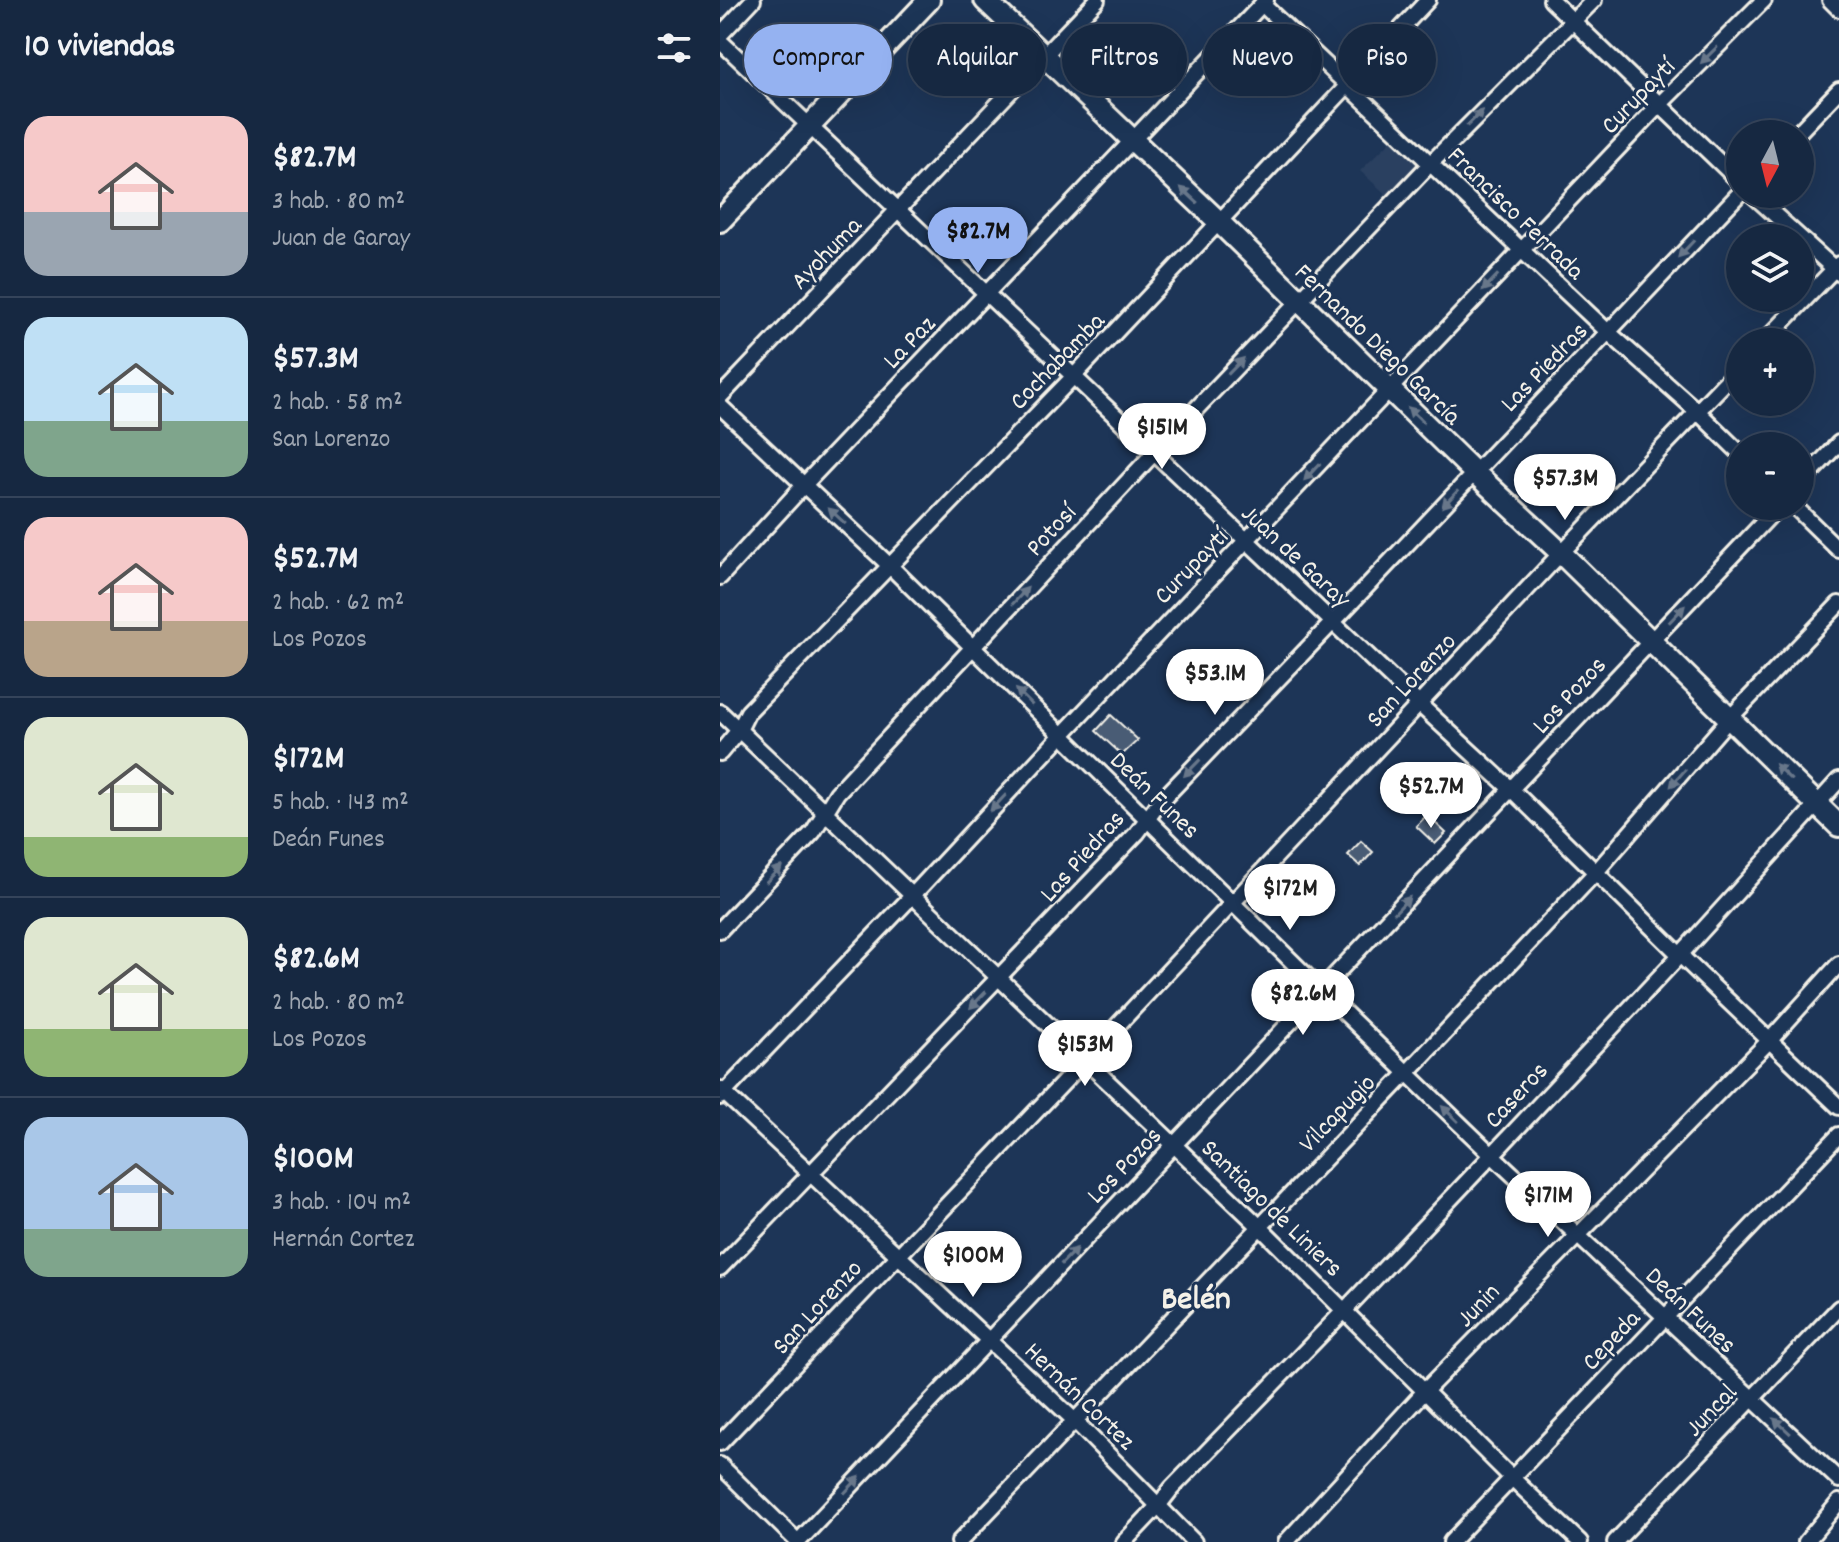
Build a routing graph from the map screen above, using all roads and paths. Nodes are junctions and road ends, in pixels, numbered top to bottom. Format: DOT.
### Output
graph roads {
  1 [pos="753,0"];
  2 [pos="929,0"];
  3 [pos="985,0"];
  4 [pos="1097,0"];
  5 [pos="1428,0"];
  6 [pos="1551,0"];
  7 [pos="1594,0"];
  8 [pos="1764,0"];
  9 [pos="1830,0"];
  10 [pos="1264,2"];
  11 [pos="1839,9"];
  12 [pos="1573,22"];
  13 [pos="1010,24"];
  14 [pos="1405,24"];
  15 [pos="720,38"];
  16 [pos="1046,55"];
  17 [pos="1046,59"];
  18 [pos="1338,73"];
  19 [pos="1839,90"];
  20 [pos="1007,96"];
  21 [pos="1338,96"];
  22 [pos="1361,96"];
  23 [pos="1660,104"];
  24 [pos="1810,120"];
  25 [pos="811,126"];
  26 [pos="1131,140"];
  27 [pos="1431,163"];
  28 [pos="1726,168"];
  29 [pos="1726,208"];
  30 [pos="1768,208"];
  31 [pos="898,210"];
  32 [pos="720,221"];
  33 [pos="1219,222"];
  34 [pos="1522,250"];
  35 [pos="1837,268"];
  36 [pos="986,294"];
  37 [pos="1299,301"];
  38 [pos="1778,328"];
  39 [pos="1608,332"];
  40 [pos="1073,377"];
  41 [pos="1726,381"];
  42 [pos="1390,390"];
  43 [pos="720,397"];
  44 [pos="720,406"];
  45 [pos="1697,411"];
  46 [pos="1726,439"];
  47 [pos="1839,443"];
  48 [pos="1154,453"];
  49 [pos="1814,469"];
  50 [pos="1475,473"];
  51 [pos="804,485"];
  52 [pos="1766,520"];
  53 [pos="1808,520"];
  54 [pos="1247,541"];
  55 [pos="1839,550"];
  56 [pos="1561,553"];
  57 [pos="890,566"];
  58 [pos="720,577"];
  59 [pos="1839,604"];
  60 [pos="1333,622"];
  61 [pos="1651,642"];
  62 [pos="973,647"];
  63 [pos="1419,704"];
  64 [pos="720,712"];
  65 [pos="1729,719"];
  66 [pos="739,730"];
  67 [pos="1062,735"];
  68 [pos="720,753"];
  69 [pos="1839,780"];
  70 [pos="1511,789"];
  71 [pos="1817,804"];
  72 [pos="824,812"];
  73 [pos="1146,818"];
  74 [pos="1839,826"];
  75 [pos="1596,872"];
  76 [pos="913,895"];
  77 [pos="1233,902"];
  78 [pos="720,930"];
  79 [pos="1680,955"];
  80 [pos="1839,964"];
  81 [pos="1000,978"];
  82 [pos="1321,990"];
  83 [pos="1770,1040"];
  84 [pos="1084,1061"];
  85 [pos="1407,1073"];
  86 [pos="721,1093"];
  87 [pos="1839,1107"];
  88 [pos="1839,1135"];
  89 [pos="1175,1145"];
  90 [pos="1492,1155"];
  91 [pos="810,1173"];
  92 [pos="1259,1226"];
  93 [pos="1578,1235"];
  94 [pos="898,1254"];
  95 [pos="720,1268"];
  96 [pos="1839,1308"];
  97 [pos="1345,1310"];
  98 [pos="1664,1317"];
  99 [pos="989,1340"];
  100 [pos="1426,1390"];
  101 [pos="1753,1399"];
  102 [pos="1074,1420"];
  103 [pos="720,1443"];
  104 [pos="720,1465"];
  105 [pos="1512,1478"];
  106 [pos="1839,1480"];
  107 [pos="1839,1502"];
  108 [pos="1158,1506"];
  109 [pos="798,1542"];
  110 [pos="959,1542"];
  111 [pos="1124,1542"];
  112 [pos="1194,1542"];
  113 [pos="1286,1542"];
  114 [pos="1451,1542"];
  115 [pos="1580,1542"];
  116 [pos="1615,1542"];
  117 [pos="1806,1542"];
  1 -- 15 [label="street"];
  2 -- 25 [label="main road"];
  3 -- 13 [label="main road, Fernando Diego García"];
  4 -- 16 [label="street, Ayohuma"];
  5 -- 14 [label="street, Cochabamba"];
  6 -- 12 [label="street"];
  7 -- 12 [label="street, Potosí"];
  8 -- 23 [label="street, Curupaytí, one-way"];
  9 -- 11 [label="street"];
  10 -- 18 [label="street, Francisco Ferrada"];
  10 -- 26 [label="street, La Paz"];
  12 -- 23 [label="street"];
  27 -- 12 [label="street, Potosí, one-way"];
  15 -- 25 [label="street, Juan de Garay"];
  17 -- 26 [label="main road, Fernando Diego García"];
  19 -- 24 [label="street"];
  20 -- 31 [label="street, Ayohuma"];
  21 -- 33 [label="street, Cochabamba"];
  22 -- 27 [label="street, Francisco Ferrada"];
  23 -- 28 [label="street"];
  23 -- 34 [label="street, Curupaytí"];
  25 -- 31 [label="street, Juan de Garay"];
  25 -- 32 [label="main road"];
  33 -- 26 [label="main road, Fernando Diego García, one-way"];
  26 -- 36 [label="street, La Paz"];
  27 -- 34 [label="street, Francisco Ferrada"];
  27 -- 37 [label="street, Potosí"];
  29 -- 39 [label="street, Las Piedras, one-way"];
  30 -- 35 [label="street"];
  31 -- 36 [label="street, Juan de Garay"];
  31 -- 43 [label="street, Ayohuma"];
  33 -- 37 [label="main road, Fernando Diego García"];
  33 -- 40 [label="street, Cochabamba"];
  34 -- 39 [label="street, Francisco Ferrada"];
  34 -- 42 [label="street, Curupaytí, one-way"];
  35 -- 38 [label="street"];
  36 -- 40 [label="street, Juan de Garay"];
  36 -- 51 [label="street, La Paz"];
  37 -- 42 [label="main road, Fernando Diego García"];
  48 -- 37 [label="street, Potosí, one-way"];
  39 -- 45 [label="street, Francisco Ferrada"];
  39 -- 50 [label="street, Las Piedras"];
  40 -- 48 [label="street, Juan de Garay"];
  40 -- 57 [label="street, Cochabamba"];
  41 -- 45 [label="street, San Lorenzo"];
  50 -- 42 [label="main road, Fernando Diego García, one-way"];
  42 -- 54 [label="street, Curupaytí, one-way"];
  44 -- 51 [label="street, Deán Funes"];
  45 -- 46 [label="street, Francisco Ferrada"];
  45 -- 56 [label="street, San Lorenzo"];
  47 -- 49 [label="street"];
  48 -- 54 [label="street, Juan de Garay"];
  62 -- 48 [label="street, Potosí, one-way"];
  50 -- 56 [label="main road, Fernando Diego García"];
  50 -- 60 [label="street, Las Piedras, one-way"];
  57 -- 51 [label="street, Deán Funes, one-way"];
  51 -- 58 [label="street, La Paz"];
  61 -- 52 [label="street, Los Pozos, one-way"];
  53 -- 55 [label="street"];
  54 -- 60 [label="street, Juan de Garay"];
  54 -- 67 [label="street, Curupaytí"];
  56 -- 61 [label="main road, Fernando Diego García"];
  56 -- 63 [label="street, San Lorenzo"];
  57 -- 62 [label="street, Deán Funes"];
  57 -- 66 [label="street, Cochabamba"];
  59 -- 65 [label="street, Vilcapugio"];
  60 -- 63 [label="street, Juan de Garay"];
  60 -- 73 [label="street, Las Piedras, one-way"];
  61 -- 65 [label="main road, Fernando Diego García"];
  61 -- 70 [label="street, Los Pozos"];
  67 -- 62 [label="street, Deán Funes, one-way"];
  62 -- 72 [label="street, Potosí"];
  63 -- 70 [label="street, Juan de Garay"];
  63 -- 77 [label="street, San Lorenzo"];
  64 -- 66 [label="street, Santiago de Liniers"];
  71 -- 65 [label="main road, Fernando Diego García, one-way"];
  65 -- 75 [label="street, Vilcapugio, one-way"];
  66 -- 68 [label="street, Cochabamba"];
  66 -- 72 [label="street, Santiago de Liniers"];
  67 -- 73 [label="street, Deán Funes"];
  67 -- 76 [label="street, Curupaytí, one-way"];
  69 -- 71 [label="street, Caseros"];
  70 -- 75 [label="street, Juan de Garay"];
  82 -- 70 [label="street, Los Pozos, one-way"];
  71 -- 74 [label="main road, Fernando Diego García"];
  71 -- 79 [label="street, Caseros"];
  72 -- 76 [label="street, Santiago de Liniers"];
  78 -- 72 [label="street, Potosí, one-way"];
  73 -- 77 [label="street, Deán Funes"];
  73 -- 81 [label="street, Las Piedras"];
  75 -- 79 [label="street, Juan de Garay"];
  75 -- 85 [label="street, Vilcapugio"];
  76 -- 81 [label="street, Santiago de Liniers"];
  76 -- 86 [label="street, Curupaytí"];
  77 -- 82 [label="street, Deán Funes"];
  77 -- 84 [label="street, San Lorenzo"];
  79 -- 83 [label="street, Juan de Garay"];
  79 -- 90 [label="street, Caseros"];
  80 -- 83 [label="street, Junin"];
  81 -- 84 [label="street, Santiago de Liniers"];
  81 -- 91 [label="street, Las Piedras, one-way"];
  82 -- 85 [label="street, Deán Funes"];
  82 -- 89 [label="street, Los Pozos"];
  83 -- 87 [label="street, Juan de Garay"];
  83 -- 93 [label="street, Junin"];
  84 -- 89 [label="street, Santiago de Liniers"];
  84 -- 94 [label="street, San Lorenzo"];
  90 -- 85 [label="street, Deán Funes, one-way"];
  85 -- 92 [label="street, Vilcapugio"];
  86 -- 91 [label="street, Hernán Cortez"];
  88 -- 98 [label="street, Cepeda"];
  89 -- 92 [label="street, Santiago de Liniers"];
  99 -- 89 [label="street, Los Pozos, one-way"];
  90 -- 93 [label="street, Deán Funes"];
  90 -- 97 [label="street, Caseros"];
  91 -- 94 [label="street, Hernán Cortez"];
  91 -- 95 [label="street, Las Piedras"];
  92 -- 97 [label="street, Santiago de Liniers"];
  92 -- 102 [label="street, Vilcapugio"];
  93 -- 98 [label="street, Deán Funes"];
  93 -- 100 [label="street, Junin"];
  94 -- 99 [label="street, Hernán Cortez"];
  94 -- 103 [label="street, San Lorenzo"];
  96 -- 101 [label="street, Juncal"];
  97 -- 100 [label="street, Santiago de Liniers"];
  97 -- 108 [label="street, Caseros"];
  98 -- 101 [label="street, Deán Funes"];
  98 -- 105 [label="street, Cepeda"];
  99 -- 102 [label="street, Hernán Cortez"];
  109 -- 99 [label="street, Los Pozos, one-way"];
  100 -- 105 [label="street, Santiago de Liniers"];
  100 -- 113 [label="street, Junin"];
  106 -- 101 [label="street, Deán Funes, one-way"];
  101 -- 116 [label="street, Juncal"];
  102 -- 108 [label="street, Hernán Cortez"];
  102 -- 110 [label="street, Vilcapugio"];
  104 -- 109 [label="street"];
  105 -- 114 [label="street, Cepeda"];
  105 -- 115 [label="street, Santiago de Liniers"];
  107 -- 117 [label="street"];
  108 -- 111 [label="street, Caseros"];
  108 -- 112 [label="street, Hernán Cortez"];
}
